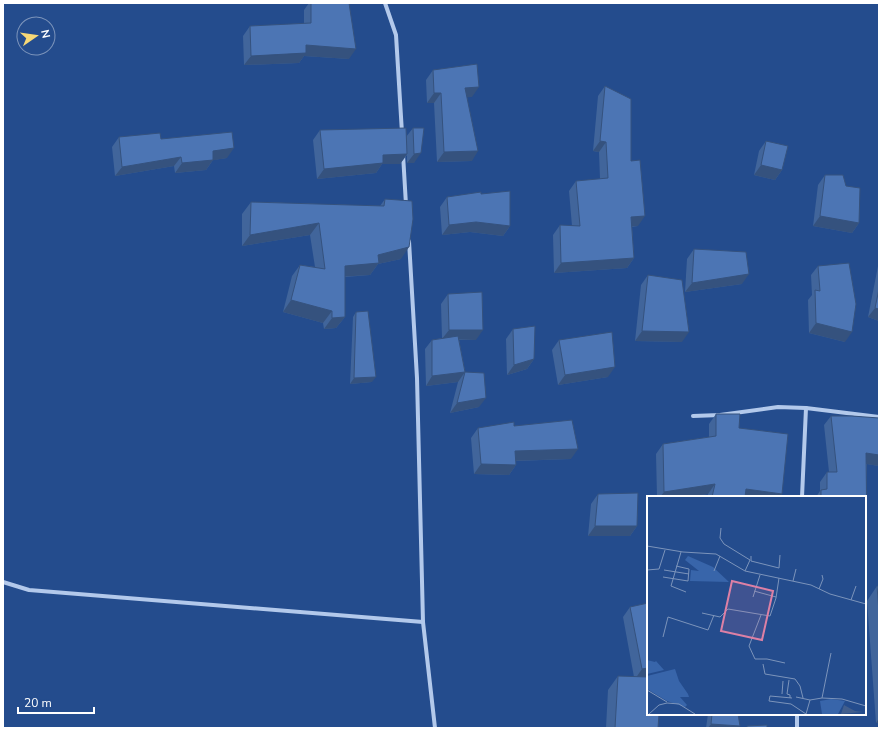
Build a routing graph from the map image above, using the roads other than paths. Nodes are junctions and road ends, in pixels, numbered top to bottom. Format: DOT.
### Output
graph roads {
  1 [pos="385,3"];
  2 [pos="402,135"];
  3 [pos="403,151"];
  4 [pos="407,213"];
  5 [pos="408,236"];
  6 [pos="806,408"];
  7 [pos="693,416"];
  8 [pos="879,417"];
  9 [pos="802,496"];
  10 [pos="3,582"];
  11 [pos="424,622"];
  12 [pos="797,715"];
  13 [pos="435,728"];
  14 [pos="797,728"];
  1 -- 2 [label="street"];
  3 -- 4 [label="street"];
  5 -- 11 [label="street"];
  6 -- 7 [label="street"];
  6 -- 8 [label="street"];
  6 -- 9 [label="street"];
  10 -- 11 [label="street"];
  11 -- 13 [label="street"];
  12 -- 14 [label="street"];
}
